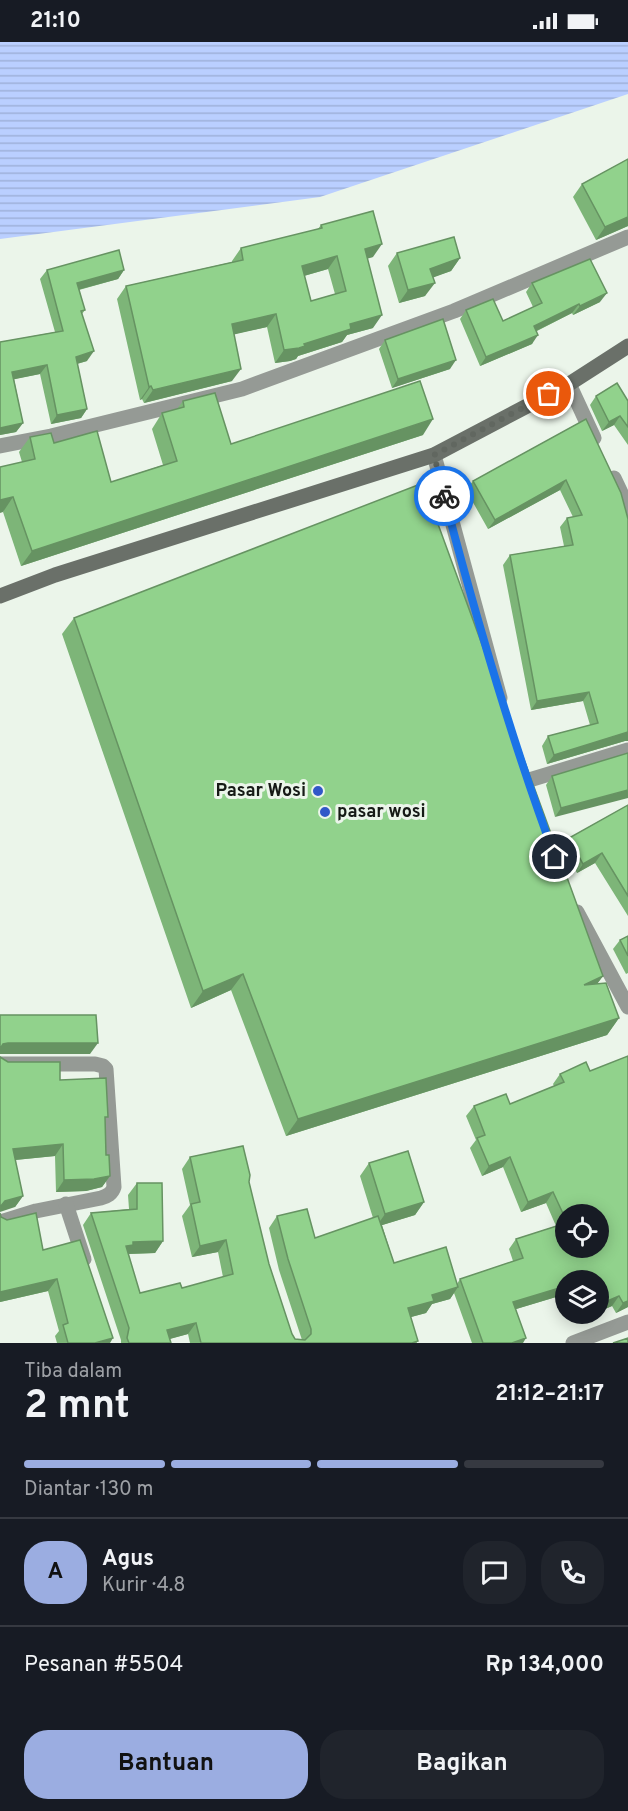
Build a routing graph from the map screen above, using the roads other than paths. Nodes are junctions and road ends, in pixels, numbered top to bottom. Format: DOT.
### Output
graph roads {
  1 [pos="628,237"];
  2 [pos="628,346"];
  3 [pos="569,384"];
  4 [pos="0,446"];
  5 [pos="599,447"];
  6 [pos="434,455"];
  7 [pos="609,468"];
  8 [pos="628,521"];
  9 [pos="0,596"];
  10 [pos="504,709"];
  11 [pos="628,750"];
  12 [pos="527,781"];
  13 [pos="569,894"];
  14 [pos="628,1007"];
  15 [pos="0,1064"];
  16 [pos="66,1204"];
  17 [pos="0,1222"];
  18 [pos="87,1268"];
  19 [pos="628,1322"];
  20 [pos="573,1343"];
  1 -- 4 [label="street"];
  2 -- 3 [label="street"];
  3 -- 5 [label="street"];
  3 -- 6 [label="street"];
  6 -- 9 [label="street"];
  6 -- 10 [label="street"];
  7 -- 8 [label="street"];
  11 -- 12 [label="street"];
  13 -- 14 [label="street"];
  15 -- 16 [label="street"];
  16 -- 17 [label="street"];
  16 -- 18 [label="street"];
  19 -- 20 [label="street"];
}
